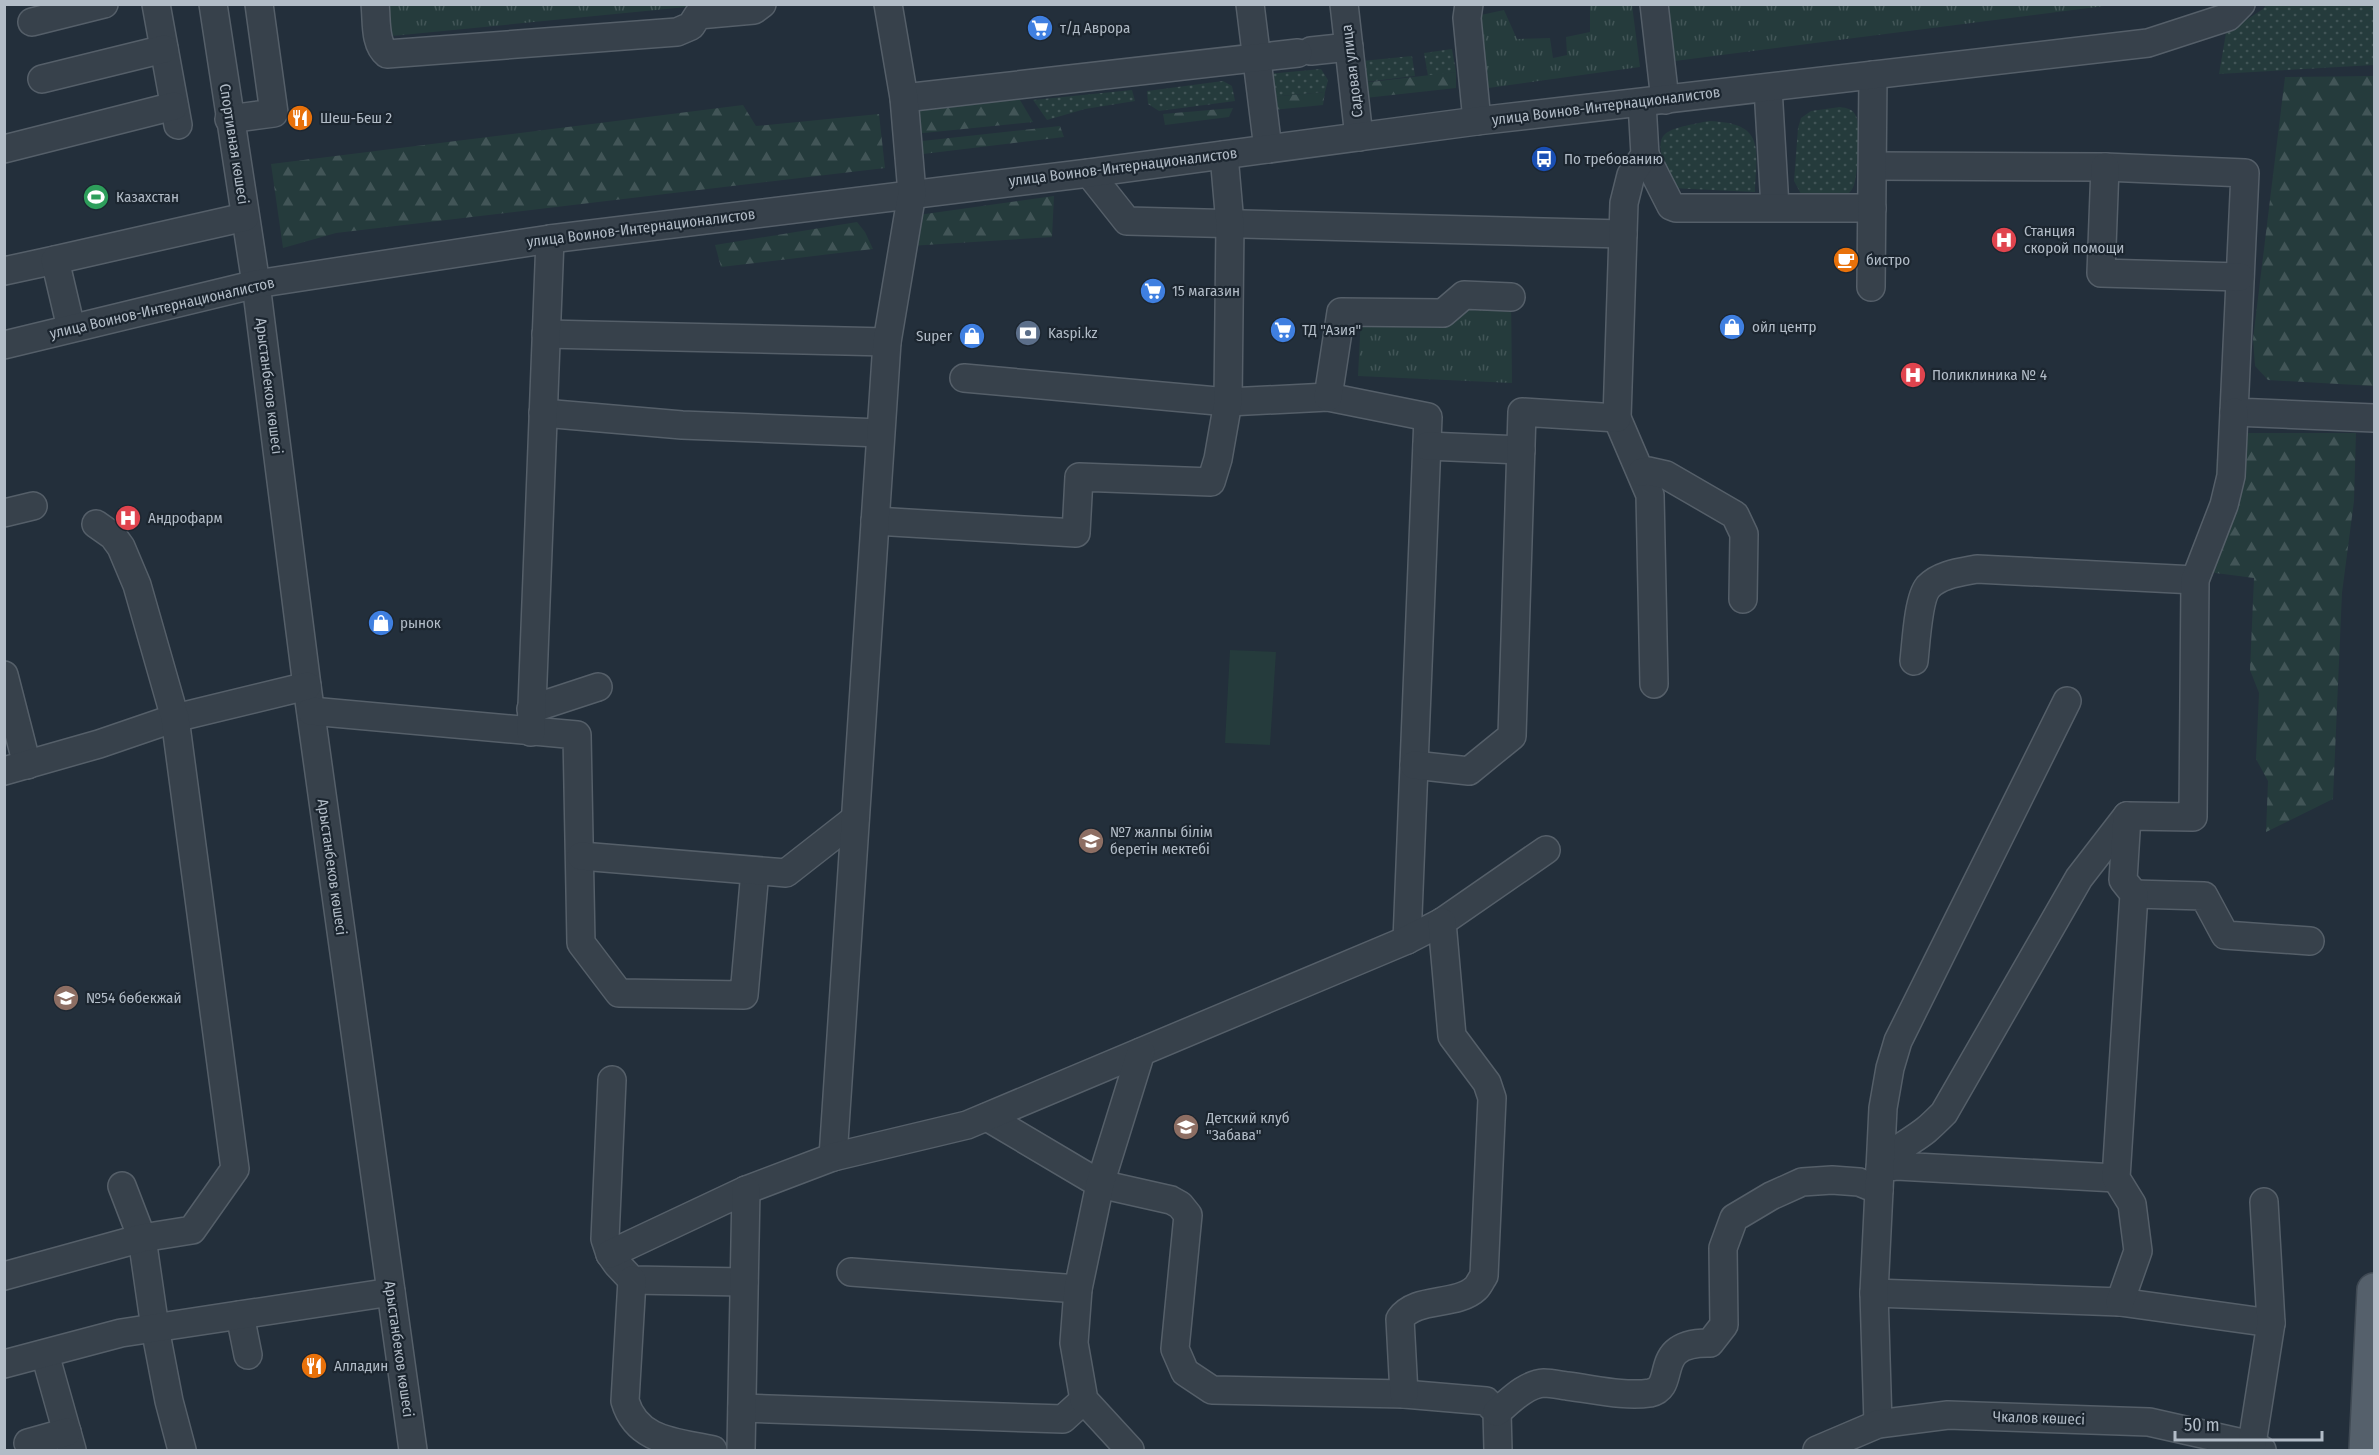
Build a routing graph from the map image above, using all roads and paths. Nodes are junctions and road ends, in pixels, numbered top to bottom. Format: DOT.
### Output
graph roads {
  1 [pos="104,4"];
  2 [pos="156,4"];
  3 [pos="213,4"];
  4 [pos="259,4"];
  5 [pos="375,4"];
  6 [pos="762,4"];
  7 [pos="888,4"];
  8 [pos="1250,4"];
  9 [pos="1344,4"];
  10 [pos="1469,4"];
  11 [pos="1654,4"];
  12 [pos="2241,4"];
  13 [pos="32,22"];
  14 [pos="1349,47"];
  15 [pos="164,49"];
  16 [pos="1256,58"];
  17 [pos="1872,75"];
  18 [pos="42,79"];
  19 [pos="1768,88"];
  20 [pos="904,98"];
  21 [pos="1654,102"];
  22 [pos="229,119"];
  23 [pos="1477,121"];
  24 [pos="1359,137"];
  25 [pos="6,143"];
  26 [pos="1268,149"];
  27 [pos="1224,155"];
  28 [pos="1645,155"];
  29 [pos="1873,165"];
  30 [pos="2104,166"];
  31 [pos="1089,173"];
  32 [pos="912,194"];
  33 [pos="1775,207"];
  34 [pos="1872,208"];
  35 [pos="245,217"];
  36 [pos="1230,224"];
  37 [pos="1623,234"];
  38 [pos="550,239"];
  39 [pos="55,260"];
  40 [pos="4,271"];
  41 [pos="2240,277"];
  42 [pos="256,284"];
  43 [pos="1871,287"];
  44 [pos="1511,297"];
  45 [pos="71,328"];
  46 [pos="546,334"];
  47 [pos="887,342"];
  48 [pos="4,345"];
  49 [pos="964,378"];
  50 [pos="1328,397"];
  51 [pos="1228,402"];
  52 [pos="2234,412"];
  53 [pos="543,413"];
  54 [pos="1617,418"];
  55 [pos="2374,418"];
  56 [pos="880,433"];
  57 [pos="1427,446"];
  58 [pos="1521,450"];
  59 [pos="1641,472"];
  60 [pos="33,506"];
  61 [pos="4,513"];
  62 [pos="874,521"];
  63 [pos="96,524"];
  64 [pos="2195,580"];
  65 [pos="1743,599"];
  66 [pos="1914,661"];
  67 [pos="4,675"];
  68 [pos="1654,684"];
  69 [pos="598,687"];
  70 [pos="309,699"];
  71 [pos="2067,701"];
  72 [pos="175,717"];
  73 [pos="531,721"];
  74 [pos="1414,765"];
  75 [pos="16,768"];
  76 [pos="2127,816"];
  77 [pos="855,819"];
  78 [pos="1546,850"];
  79 [pos="581,856"];
  80 [pos="755,871"];
  81 [pos="2134,894"];
  82 [pos="1442,922"];
  83 [pos="1407,940"];
  84 [pos="2310,941"];
  85 [pos="1141,1052"];
  86 [pos="612,1080"];
  87 [pos="987,1117"];
  88 [pos="833,1157"];
  89 [pos="2116,1178"];
  90 [pos="1880,1179"];
  91 [pos="1100,1184"];
  92 [pos="122,1186"];
  93 [pos="746,1190"];
  94 [pos="2264,1202"];
  95 [pos="142,1238"];
  96 [pos="610,1254"];
  97 [pos="851,1272"];
  98 [pos="4,1276"];
  99 [pos="632,1280"];
  100 [pos="744,1282"];
  101 [pos="1078,1289"];
  102 [pos="2374,1290"];
  103 [pos="391,1292"];
  104 [pos="1874,1293"];
  105 [pos="2120,1302"];
  106 [pos="240,1315"];
  107 [pos="2271,1323"];
  108 [pos="155,1328"];
  109 [pos="45,1354"];
  110 [pos="248,1355"];
  111 [pos="4,1364"];
  112 [pos="1404,1394"];
  113 [pos="1084,1400"];
  114 [pos="742,1408"];
  115 [pos="1497,1412"];
  116 [pos="1878,1424"];
  117 [pos="69,1441"];
  118 [pos="28,1443"];
  119 [pos="2255,1449"];
  120 [pos="182,1450"];
  121 [pos="413,1450"];
  122 [pos="713,1450"];
  123 [pos="741,1450"];
  124 [pos="1130,1450"];
  125 [pos="1498,1450"];
  126 [pos="1817,1450"];
  127 [pos="2366,1450"];
  1 -- 13 [label="street"];
  2 -- 15 [label="street"];
  3 -- 22 [label="street, Спортивная көшесі"];
  4 -- 22 [label="street"];
  5 -- 6 [label="street"];
  7 -- 20 [label="street"];
  8 -- 16 [label="street"];
  9 -- 14 [label="street, Садовая улица"];
  10 -- 23 [label="street"];
  11 -- 21 [label="street"];
  12 -- 17 [label="street, улица Воинов-Интернационалистов"];
  14 -- 16 [label="street"];
  14 -- 24 [label="street, Садовая улица"];
  15 -- 18 [label="street"];
  15 -- 25 [label="street"];
  16 -- 20 [label="street"];
  16 -- 26 [label="street"];
  17 -- 19 [label="street, улица Воинов-Интернационалистов"];
  17 -- 29 [label="street"];
  19 -- 21 [label="street, улица Воинов-Интернационалистов"];
  19 -- 33 [label="street"];
  20 -- 32 [label="street"];
  21 -- 23 [label="street, улица Воинов-Интернационалистов"];
  21 -- 28 [label="street"];
  22 -- 35 [label="street, Спортивная көшесі"];
  23 -- 24 [label="street, улица Воинов-Интернационалистов"];
  24 -- 26 [label="street, улица Воинов-Интернационалистов"];
  26 -- 27 [label="street, улица Воинов-Интернационалистов"];
  27 -- 31 [label="street, улица Воинов-Интернационалистов"];
  27 -- 36 [label="street"];
  28 -- 33 [label="street"];
  28 -- 37 [label="street"];
  29 -- 30 [label="street"];
  29 -- 34 [label="street"];
  30 -- 41 [label="street"];
  30 -- 41 [label="street"];
  31 -- 32 [label="street, улица Воинов-Интернационалистов"];
  31 -- 36 [label="street"];
  32 -- 38 [label="street, улица Воинов-Интернационалистов"];
  32 -- 47 [label="street"];
  33 -- 34 [label="street"];
  34 -- 43 [label="street"];
  35 -- 39 [label="street"];
  35 -- 42 [label="street, Спортивная көшесі"];
  36 -- 37 [label="street"];
  36 -- 51 [label="street"];
  37 -- 54 [label="street"];
  38 -- 42 [label="street, улица Воинов-Интернационалистов"];
  38 -- 46 [label="street"];
  39 -- 40 [label="street"];
  39 -- 45 [label="street"];
  41 -- 52 [label="street"];
  42 -- 45 [label="street, улица Воинов-Интернационалистов"];
  42 -- 70 [label="street, Арыстанбеков көшесі"];
  44 -- 50 [label="street"];
  45 -- 48 [label="street, улица Воинов-Интернационалистов"];
  46 -- 47 [label="street"];
  46 -- 53 [label="street"];
  47 -- 56 [label="street"];
  49 -- 51 [label="street"];
  50 -- 51 [label="street"];
  50 -- 57 [label="street"];
  51 -- 62 [label="street"];
  52 -- 55 [label="street"];
  52 -- 64 [label="street"];
  53 -- 56 [label="street"];
  53 -- 73 [label="street"];
  54 -- 58 [label="street"];
  54 -- 59 [label="street"];
  56 -- 62 [label="street"];
  57 -- 58 [label="street"];
  57 -- 74 [label="street"];
  58 -- 74 [label="street"];
  59 -- 65 [label="street"];
  59 -- 68 [label="street"];
  60 -- 61 [label="street"];
  62 -- 77 [label="street"];
  63 -- 72 [label="street"];
  64 -- 66 [label="street"];
  64 -- 76 [label="street"];
  67 -- 75 [label="street"];
  69 -- 73 [label="street"];
  70 -- 72 [label="street"];
  70 -- 73 [label="street"];
  70 -- 103 [label="street, Арыстанбеков көшесі"];
  71 -- 90 [label="street"];
  72 -- 75 [label="street"];
  72 -- 95 [label="street"];
  73 -- 79 [label="street"];
  74 -- 83 [label="street"];
  76 -- 81 [label="street"];
  76 -- 90 [label="street"];
  77 -- 80 [label="street"];
  77 -- 88 [label="street"];
  78 -- 82 [label="street"];
  79 -- 80 [label="street"];
  79 -- 80 [label="street"];
  81 -- 84 [label="street"];
  81 -- 89 [label="street"];
  82 -- 83 [label="street"];
  82 -- 112 [label="street"];
  83 -- 85 [label="street"];
  85 -- 87 [label="street"];
  85 -- 91 [label="street"];
  86 -- 96 [label="street"];
  87 -- 88 [label="street"];
  87 -- 91 [label="street"];
  88 -- 93 [label="street"];
  89 -- 90 [label="street"];
  89 -- 105 [label="street"];
  90 -- 104 [label="street"];
  90 -- 115 [label="street"];
  91 -- 101 [label="street"];
  91 -- 112 [label="street"];
  92 -- 95 [label="street"];
  93 -- 96 [label="street"];
  93 -- 100 [label="street"];
  94 -- 107 [label="street"];
  95 -- 98 [label="street"];
  95 -- 108 [label="street"];
  96 -- 99 [label="street"];
  97 -- 101 [label="street"];
  99 -- 100 [label="street"];
  99 -- 122 [label="street"];
  100 -- 114 [label="street"];
  101 -- 113 [label="street"];
  102 -- 127 [label="main road"];
  103 -- 106 [label="street"];
  103 -- 121 [label="street, Арыстанбеков көшесі"];
  104 -- 105 [label="street"];
  104 -- 116 [label="street"];
  105 -- 107 [label="street"];
  106 -- 108 [label="street"];
  106 -- 110 [label="street"];
  107 -- 119 [label="street"];
  108 -- 109 [label="street"];
  108 -- 120 [label="street"];
  109 -- 111 [label="street"];
  109 -- 117 [label="street"];
  112 -- 115 [label="street"];
  113 -- 114 [label="street"];
  113 -- 124 [label="street"];
  114 -- 123 [label="street"];
  115 -- 125 [label="street"];
  116 -- 119 [label="street, Чкалов көшесі"];
  116 -- 126 [label="street, Чкалов көшесі"];
  117 -- 118 [label="street"];
}
